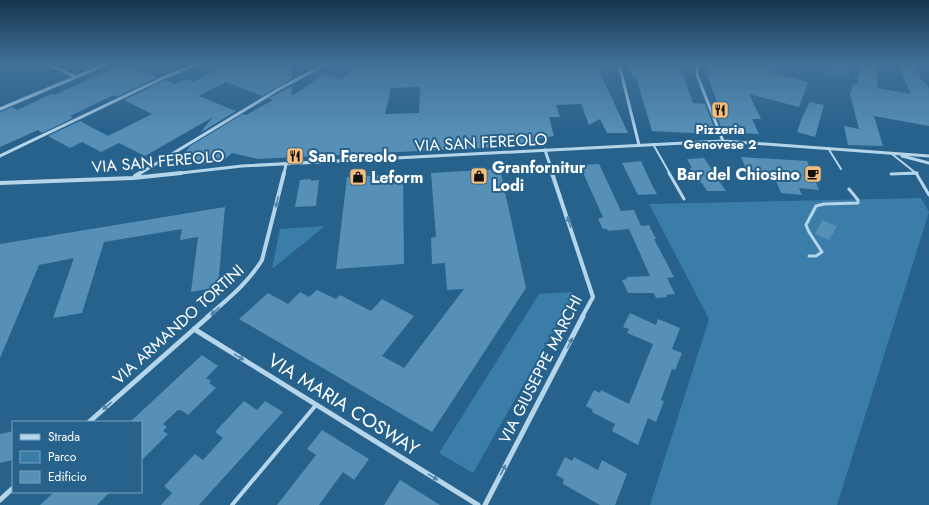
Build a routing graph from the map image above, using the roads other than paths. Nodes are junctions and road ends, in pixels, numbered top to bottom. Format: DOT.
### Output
graph roads {
  1 [pos="52,88"];
  2 [pos="143,88"];
  3 [pos="282,88"];
  4 [pos="625,88"];
  5 [pos="701,88"];
  6 [pos="0,110"];
  7 [pos="723,141"];
  8 [pos="653,144"];
  9 [pos="639,145"];
  10 [pos="828,148"];
  11 [pos="545,150"];
  12 [pos="892,154"];
  13 [pos="0,156"];
  14 [pos="929,156"];
  15 [pos="929,163"];
  16 [pos="286,164"];
  17 [pos="841,169"];
  18 [pos="916,173"];
  19 [pos="891,174"];
  20 [pos="133,178"];
  21 [pos="0,183"];
  22 [pos="849,189"];
  23 [pos="929,195"];
  24 [pos="684,198"];
  25 [pos="809,256"];
  26 [pos="194,329"];
  27 [pos="316,405"];
  28 [pos="90,421"];
  29 [pos="12,489"];
  30 [pos="0,500"];
  31 [pos="232,505"];
  32 [pos="478,505"];
  33 [pos="485,505"];
  1 -- 6 [label="street"];
  2 -- 13 [label="street"];
  3 -- 20 [label="street"];
  4 -- 9 [label="street"];
  5 -- 7 [label="street"];
  7 -- 8 [label="street, VIA SAN FEREOLO"];
  7 -- 10 [label="street, VIA SAN FEREOLO"];
  8 -- 9 [label="street, VIA SAN FEREOLO"];
  8 -- 24 [label="lane"];
  9 -- 11 [label="street, VIA SAN FEREOLO"];
  10 -- 12 [label="street, VIA SAN FEREOLO"];
  10 -- 17 [label="lane"];
  11 -- 16 [label="street, VIA SAN FEREOLO"];
  33 -- 11 [label="street, VIA GIUSEPPE MARCHI, one-way"];
  12 -- 14 [label="street"];
  12 -- 15 [label="street"];
  12 -- 18 [label="lane"];
  16 -- 20 [label="street, VIA SAN FEREOLO"];
  16 -- 26 [label="street, VIA ARMANDO TORTINI, one-way"];
  18 -- 19 [label="lane"];
  18 -- 23 [label="lane"];
  20 -- 21 [label="street, VIA SAN FEREOLO"];
  22 -- 25 [label="lane"];
  26 -- 27 [label="street, VIA MARIA COSWAY, one-way"];
  26 -- 28 [label="street, VIA ARMANDO TORTINI, one-way"];
  27 -- 31 [label="lane"];
  27 -- 32 [label="street, VIA MARIA COSWAY, one-way"];
  29 -- 30 [label="street"];
}
